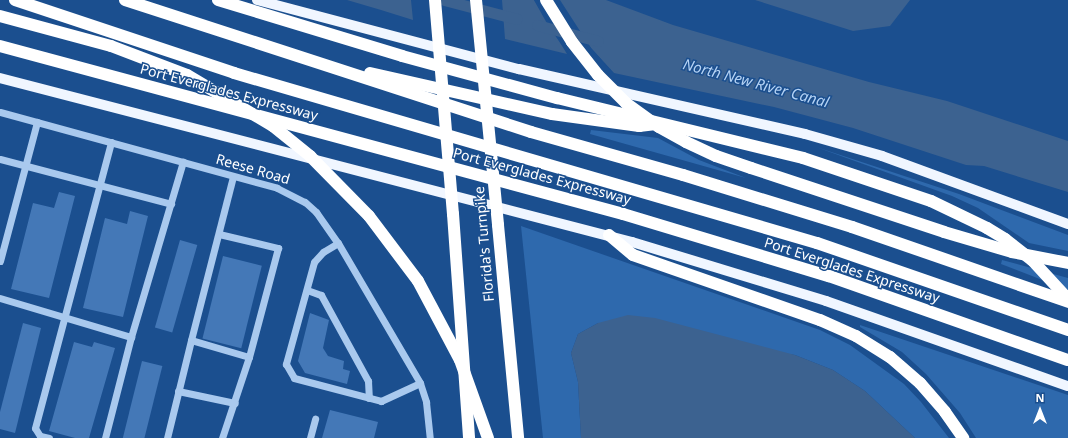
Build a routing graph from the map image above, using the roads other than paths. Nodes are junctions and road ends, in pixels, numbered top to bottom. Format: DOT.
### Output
graph roads {
  1 [pos="16,0"];
  2 [pos="125,0"];
  3 [pos="218,0"];
  4 [pos="257,0"];
  5 [pos="435,0"];
  6 [pos="476,0"];
  7 [pos="546,0"];
  8 [pos="0,16"];
  9 [pos="0,46"];
  10 [pos="306,59"];
  11 [pos="0,78"];
  12 [pos="0,112"];
  13 [pos="37,122"];
  14 [pos="657,123"];
  15 [pos="111,142"];
  16 [pos="0,159"];
  17 [pos="183,162"];
  18 [pos="26,165"];
  19 [pos="233,176"];
  20 [pos="99,186"];
  21 [pos="171,204"];
  22 [pos="1068,224"];
  23 [pos="219,234"];
  24 [pos="609,235"];
  25 [pos="338,243"];
  26 [pos="0,261"];
  27 [pos="1068,263"];
  28 [pos="307,290"];
  29 [pos="0,298"];
  30 [pos="1068,299"];
  31 [pos="1068,302"];
  32 [pos="64,317"];
  33 [pos="1068,330"];
  34 [pos="131,337"];
  35 [pos="191,340"];
  36 [pos="248,357"];
  37 [pos="1068,360"];
  38 [pos="420,383"];
  39 [pos="1068,386"];
  40 [pos="178,391"];
  41 [pos="369,398"];
  42 [pos="235,403"];
  43 [pos="315,419"];
  44 [pos="48,438"];
  45 [pos="105,438"];
  46 [pos="167,438"];
  47 [pos="222,438"];
  48 [pos="310,438"];
  49 [pos="430,438"];
  50 [pos="469,438"];
  51 [pos="488,438"];
  52 [pos="518,438"];
  53 [pos="963,438"];
  1 -- 33 [label="highway"];
  2 -- 10 [label="highway"];
  3 -- 14 [label="highway"];
  4 -- 22 [label="main road"];
  5 -- 50 [label="highway, Florida's Turnpike, bridge"];
  6 -- 52 [label="highway, Florida's Turnpike, bridge"];
  7 -- 27 [label="highway, bridge"];
  8 -- 51 [label="highway, bridge"];
  9 -- 37 [label="highway, Port Everglades Expressway"];
  10 -- 14 [label="highway"];
  10 -- 31 [label="highway"];
  11 -- 24 [label="main road"];
  12 -- 13 [label="street, Reese Road"];
  13 -- 15 [label="street, Reese Road"];
  13 -- 18 [label="street"];
  14 -- 30 [label="highway, bridge"];
  15 -- 17 [label="street, Reese Road"];
  15 -- 20 [label="street"];
  16 -- 18 [label="street"];
  17 -- 19 [label="street, Reese Road"];
  17 -- 21 [label="street"];
  18 -- 20 [label="street"];
  18 -- 26 [label="street"];
  19 -- 23 [label="street"];
  19 -- 25 [label="street, Reese Road"];
  20 -- 21 [label="street"];
  20 -- 32 [label="street"];
  21 -- 34 [label="street"];
  23 -- 35 [label="street"];
  23 -- 36 [label="street"];
  24 -- 39 [label="main road"];
  24 -- 53 [label="highway"];
  25 -- 28 [label="street"];
  25 -- 38 [label="street, Reese Road"];
  28 -- 41 [label="street"];
  28 -- 41 [label="street"];
  29 -- 32 [label="street"];
  32 -- 34 [label="street"];
  32 -- 44 [label="street"];
  34 -- 45 [label="street"];
  35 -- 36 [label="street"];
  35 -- 40 [label="street"];
  36 -- 42 [label="street"];
  38 -- 41 [label="street"];
  38 -- 49 [label="street, Reese Road"];
  40 -- 42 [label="street"];
  40 -- 46 [label="street"];
  42 -- 47 [label="street"];
  43 -- 48 [label="street"];
}
